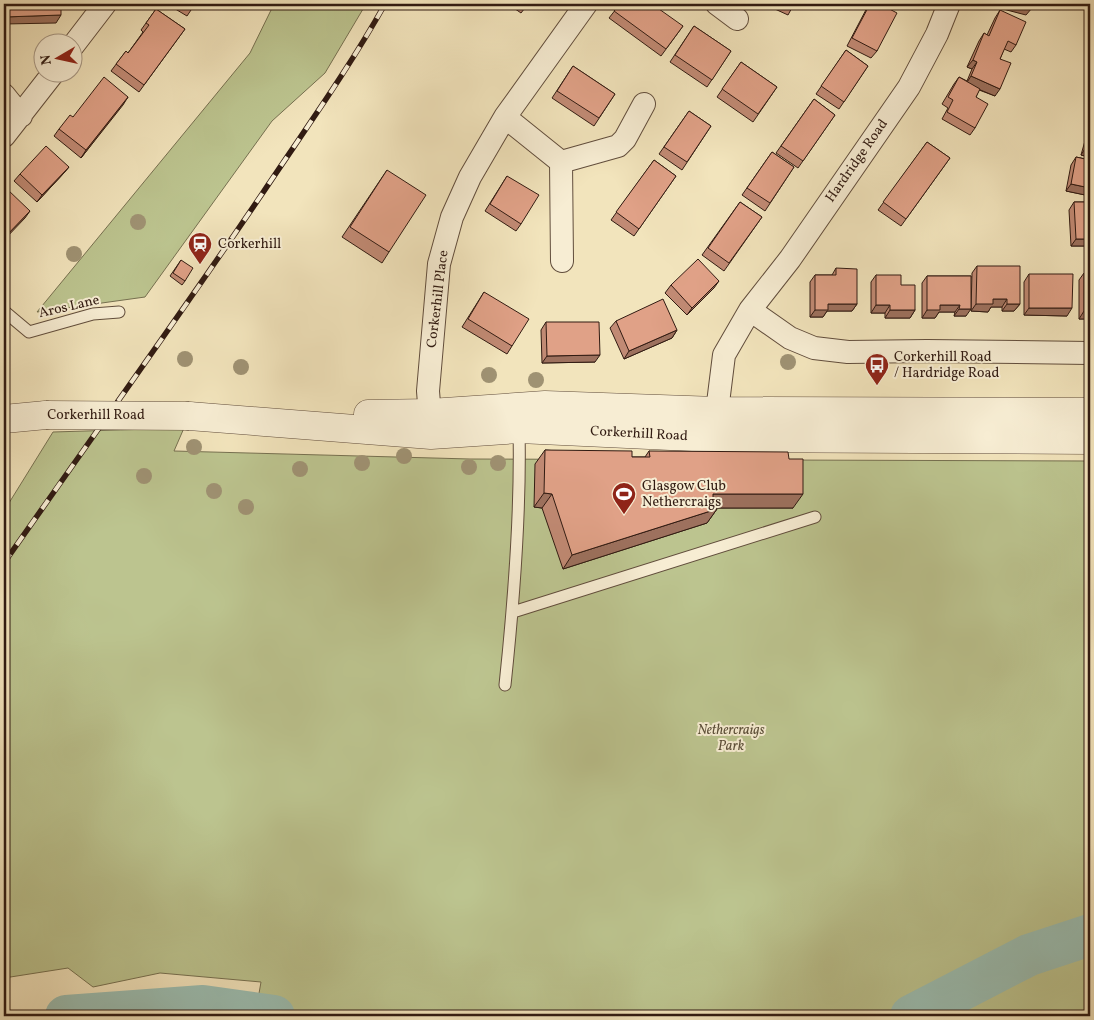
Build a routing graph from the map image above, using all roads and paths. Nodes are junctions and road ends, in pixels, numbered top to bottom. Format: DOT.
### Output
graph roads {
  1 [pos="105,4"];
  2 [pos="586,4"];
  3 [pos="717,4"];
  4 [pos="949,4"];
  5 [pos="737,19"];
  6 [pos="82,34"];
  7 [pos="46,82"];
  8 [pos="4,95"];
  9 [pos="644,104"];
  10 [pos="21,116"];
  11 [pos="505,117"];
  12 [pos="4,136"];
  13 [pos="561,162"];
  14 [pos="562,260"];
  15 [pos="750,310"];
  16 [pos="4,311"];
  17 [pos="119,312"];
  18 [pos="1090,353"];
  19 [pos="716,411"];
  20 [pos="1090,412"];
  21 [pos="4,419"];
  22 [pos="431,424"];
  23 [pos="520,429"];
  24 [pos="714,438"];
  25 [pos="1090,440"];
  26 [pos="816,517"];
  27 [pos="512,612"];
  28 [pos="505,685"];
  1 -- 6 [label="street"];
  2 -- 11 [label="street, Corkerhill Place"];
  3 -- 5 [label="street"];
  4 -- 15 [label="street, Hardridge Road"];
  7 -- 10 [label="street"];
  8 -- 10 [label="street"];
  9 -- 13 [label="street"];
  10 -- 12 [label="street"];
  11 -- 13 [label="street"];
  11 -- 22 [label="street, Corkerhill Place"];
  13 -- 14 [label="street"];
  15 -- 18 [label="street"];
  15 -- 19 [label="street, Hardridge Road"];
  16 -- 17 [label="lane, Aros Lane"];
  19 -- 20 [label="street, Corkerhill Road"];
  19 -- 22 [label="street, Corkerhill Road"];
  19 -- 24 [label="street, Hardridge Road"];
  21 -- 22 [label="street, Corkerhill Road, bridge"];
  22 -- 23 [label="street, Corkerhill Road"];
  23 -- 24 [label="street, Corkerhill Road"];
  23 -- 27 [label="lane"];
  24 -- 25 [label="street, Corkerhill Road"];
  26 -- 27 [label="lane"];
  27 -- 28 [label="lane"];
}
